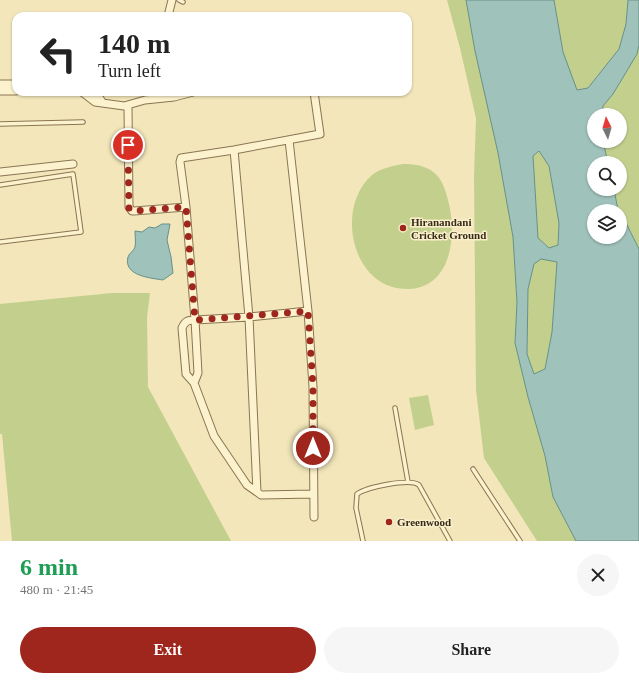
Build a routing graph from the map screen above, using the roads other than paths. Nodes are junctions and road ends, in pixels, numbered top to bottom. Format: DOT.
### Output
graph roads {
  1 [pos="172,0"];
  2 [pos="169,12"];
  3 [pos="88,96"];
  4 [pos="98,96"];
  5 [pos="176,96"];
  6 [pos="315,96"];
  7 [pos="102,103"];
  8 [pos="128,106"];
  9 [pos="83,122"];
  10 [pos="0,124"];
  11 [pos="289,140"];
  12 [pos="234,150"];
  13 [pos="73,164"];
  14 [pos="0,172"];
  15 [pos="0,185"];
  16 [pos="186,207"];
  17 [pos="0,242"];
  18 [pos="308,311"];
  19 [pos="250,317"];
  20 [pos="195,320"];
  21 [pos="194,383"];
  22 [pos="395,408"];
  23 [pos="473,469"];
  24 [pos="408,482"];
  25 [pos="257,492"];
  26 [pos="313,494"];
  27 [pos="314,517"];
  28 [pos="363,541"];
  29 [pos="450,541"];
  30 [pos="520,541"];
  1 -- 2 [label="street"];
  3 -- 7 [label="street"];
  4 -- 7 [label="street"];
  5 -- 8 [label="street"];
  6 -- 11 [label="street"];
  7 -- 8 [label="street"];
  8 -- 16 [label="street"];
  9 -- 10 [label="lane"];
  11 -- 12 [label="street"];
  11 -- 18 [label="street"];
  12 -- 16 [label="street"];
  12 -- 19 [label="street"];
  13 -- 14 [label="street"];
  15 -- 17 [label="lane"];
  16 -- 20 [label="street"];
  18 -- 19 [label="street"];
  18 -- 26 [label="street"];
  19 -- 20 [label="street"];
  19 -- 25 [label="street"];
  20 -- 21 [label="street"];
  20 -- 21 [label="street"];
  21 -- 25 [label="street"];
  22 -- 24 [label="lane"];
  23 -- 30 [label="lane"];
  24 -- 28 [label="lane"];
  24 -- 29 [label="lane"];
  25 -- 26 [label="street"];
  26 -- 27 [label="street"];
}
